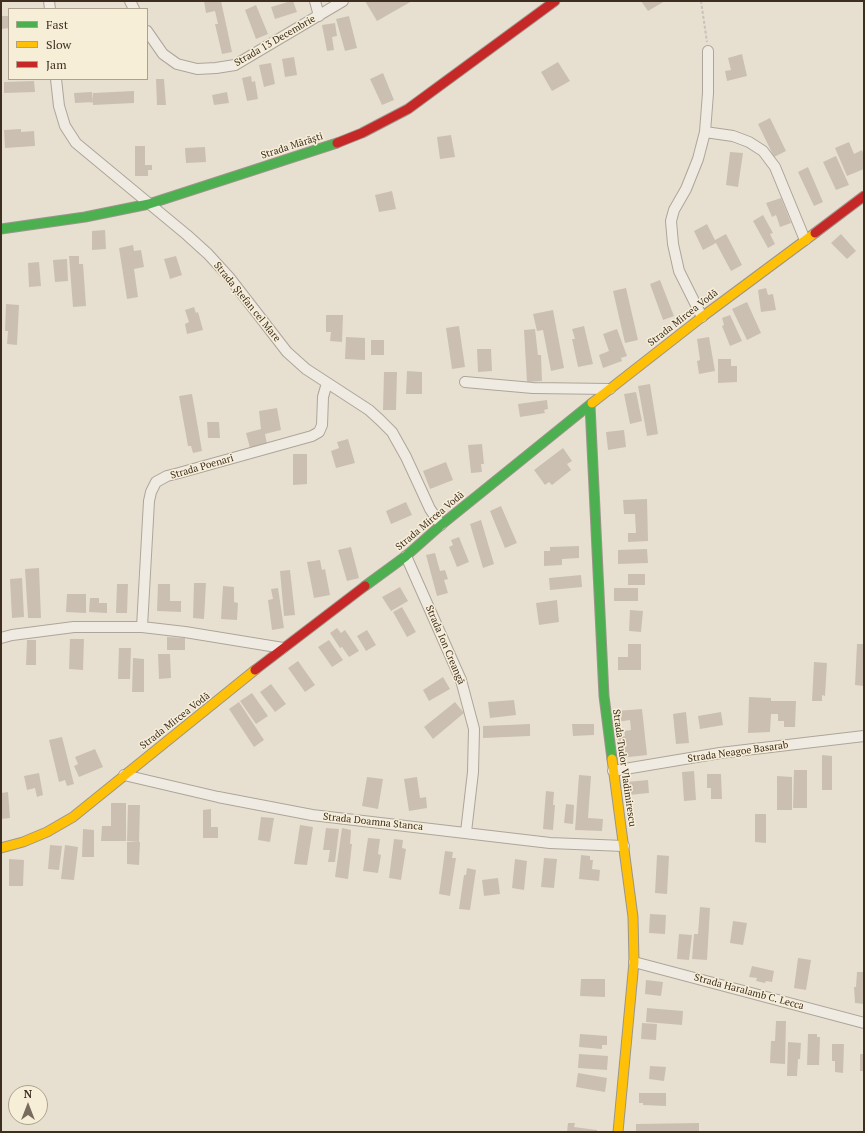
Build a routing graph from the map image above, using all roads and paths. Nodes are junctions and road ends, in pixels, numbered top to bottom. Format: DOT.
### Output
graph roads {
  1 [pos="315,1"];
  2 [pos="343,1"];
  3 [pos="555,1"];
  4 [pos="701,1"];
  5 [pos="319,16"];
  6 [pos="148,33"];
  7 [pos="708,51"];
  8 [pos="56,80"];
  9 [pos="705,132"];
  10 [pos="864,196"];
  11 [pos="149,204"];
  12 [pos="1,229"];
  13 [pos="805,240"];
  14 [pos="702,317"];
  15 [pos="465,382"];
  16 [pos="327,383"];
  17 [pos="610,389"];
  18 [pos="590,405"];
  19 [pos="441,525"];
  20 [pos="406,556"];
  21 [pos="142,628"];
  22 [pos="1,638"];
  23 [pos="284,648"];
  24 [pos="864,736"];
  25 [pos="613,772"];
  26 [pos="124,775"];
  27 [pos="466,832"];
  28 [pos="624,846"];
  29 [pos="1,848"];
  30 [pos="634,962"];
  31 [pos="864,1023"];
  32 [pos="618,1132"];
  1 -- 5 [label="street"];
  2 -- 5 [label="street, Strada 13 Decembrie"];
  3 -- 11 [label="street, Strada Mărăști"];
  4 -- 7 [label="path"];
  5 -- 6 [label="street, Strada 13 Decembrie"];
  7 -- 9 [label="street"];
  8 -- 11 [label="street, Strada Ștefan cel Mare"];
  9 -- 13 [label="street"];
  9 -- 14 [label="street"];
  10 -- 13 [label="street, Strada Mircea Vodă"];
  11 -- 12 [label="street, Strada Mărăști"];
  11 -- 16 [label="street, Strada Ștefan cel Mare"];
  13 -- 14 [label="street, Strada Mircea Vodă"];
  14 -- 17 [label="street, Strada Mircea Vodă"];
  15 -- 17 [label="street"];
  16 -- 19 [label="street, Strada Ștefan cel Mare"];
  16 -- 21 [label="street, Strada Poenari"];
  17 -- 18 [label="street, Strada Mircea Vodă"];
  18 -- 19 [label="street, Strada Mircea Vodă"];
  18 -- 25 [label="street, Strada Tudor Vladimirescu"];
  19 -- 20 [label="street, Strada Mircea Vodă"];
  20 -- 23 [label="street, Strada Mircea Vodă"];
  20 -- 27 [label="street, Strada Ion Creangă"];
  21 -- 22 [label="street"];
  21 -- 23 [label="street"];
  23 -- 26 [label="street, Strada Mircea Vodă"];
  24 -- 25 [label="street, Strada Neagoe Basarab"];
  25 -- 28 [label="street, Strada Tudor Vladimirescu"];
  26 -- 27 [label="street, Strada Doamna Stanca"];
  26 -- 29 [label="street, Strada Mircea Vodă"];
  27 -- 28 [label="street, Strada Doamna Stanca"];
  28 -- 30 [label="street, Strada Tudor Vladimirescu"];
  30 -- 31 [label="street, Strada Haralamb C. Lecca"];
  30 -- 32 [label="street, Strada Tudor Vladimirescu"];
}
